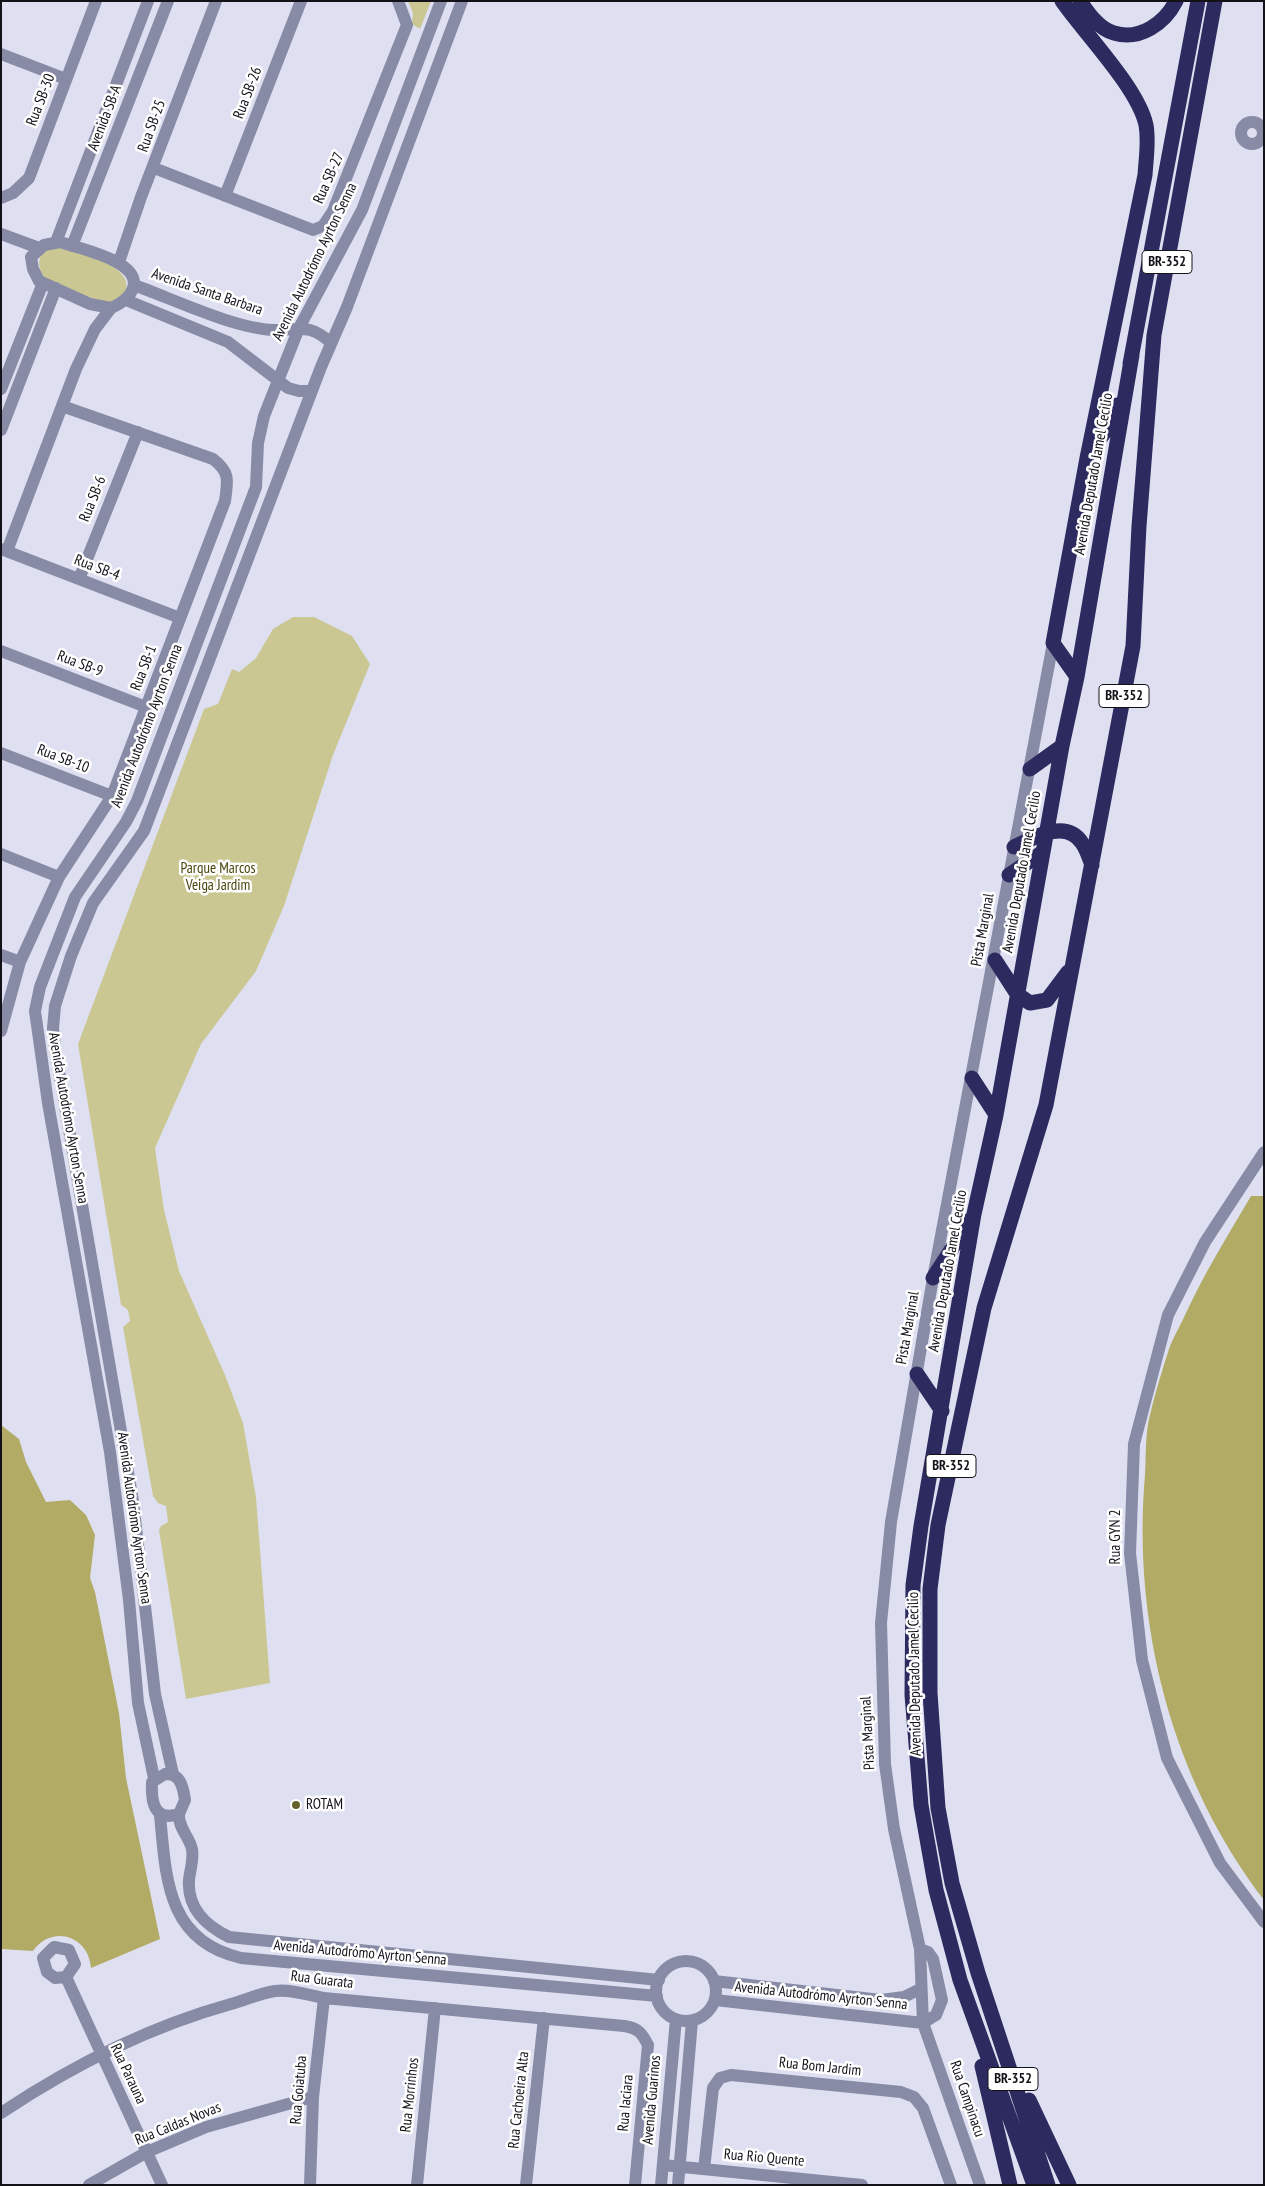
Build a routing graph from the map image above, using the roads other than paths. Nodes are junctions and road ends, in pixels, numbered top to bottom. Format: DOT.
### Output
graph roads {
  1 [pos="96,1"];
  2 [pos="148,1"];
  3 [pos="168,1"];
  4 [pos="216,1"];
  5 [pos="301,1"];
  6 [pos="441,1"];
  7 [pos="462,1"];
  8 [pos="1062,1"];
  9 [pos="1080,1"];
  10 [pos="1176,1"];
  11 [pos="1198,1"];
  12 [pos="1215,1"];
  13 [pos="396,2"];
  14 [pos="1,54"];
  15 [pos="66,79"];
  16 [pos="95,139"];
  17 [pos="111,146"];
  18 [pos="154,168"];
  19 [pos="225,196"];
  20 [pos="1,198"];
  21 [pos="1,234"];
  22 [pos="56,242"];
  23 [pos="72,246"];
  24 [pos="39,248"];
  25 [pos="119,262"];
  26 [pos="43,283"];
  27 [pos="134,285"];
  28 [pos="56,288"];
  29 [pos="126,300"];
  30 [pos="90,304"];
  31 [pos="111,308"];
  32 [pos="299,328"];
  33 [pos="95,329"];
  34 [pos="331,343"];
  35 [pos="1132,355"];
  36 [pos="278,382"];
  37 [pos="2,388"];
  38 [pos="312,391"];
  39 [pos="16,392"];
  40 [pos="62,406"];
  41 [pos="1,430"];
  42 [pos="138,432"];
  43 [pos="1087,458"];
  44 [pos="4,550"];
  45 [pos="79,578"];
  46 [pos="180,618"];
  47 [pos="1053,643"];
  48 [pos="1,651"];
  49 [pos="1077,677"];
  50 [pos="146,708"];
  51 [pos="1062,746"];
  52 [pos="1,753"];
  53 [pos="1030,769"];
  54 [pos="112,796"];
  55 [pos="1047,831"];
  56 [pos="1014,847"];
  57 [pos="1043,852"];
  58 [pos="1,854"];
  59 [pos="1092,865"];
  60 [pos="1009,875"];
  61 [pos="59,877"];
  62 [pos="1,955"];
  63 [pos="994,960"];
  64 [pos="20,962"];
  65 [pos="1072,967"];
  66 [pos="1017,994"];
  67 [pos="1,1031"];
  68 [pos="972,1078"];
  69 [pos="996,1115"];
  70 [pos="1264,1152"];
  71 [pos="974,1214"];
  72 [pos="86,1218"];
  73 [pos="68,1220"];
  74 [pos="933,1278"];
  75 [pos="917,1374"];
  76 [pos="942,1412"];
  77 [pos="173,1774"];
  78 [pos="154,1778"];
  79 [pos="179,1814"];
  80 [pos="160,1815"];
  81 [pos="1264,1922"];
  82 [pos="920,1949"];
  83 [pos="978,1973"];
  84 [pos="66,1977"];
  85 [pos="659,1980"];
  86 [pos="960,1980"];
  87 [pos="714,1981"];
  88 [pos="920,1989"];
  89 [pos="657,1996"];
  90 [pos="324,1998"];
  91 [pos="715,2000"];
  92 [pos="435,2008"];
  93 [pos="544,2018"];
  94 [pos="676,2019"];
  95 [pos="692,2021"];
  96 [pos="923,2023"];
  97 [pos="635,2028"];
  98 [pos="100,2054"];
  99 [pos="313,2096"];
  100 [pos="1,2113"];
  101 [pos="147,2152"];
  102 [pos="663,2165"];
  103 [pos="679,2166"];
  104 [pos="704,2169"];
  105 [pos="804,2182"];
  106 [pos="90,2185"];
  107 [pos="162,2185"];
  108 [pos="310,2185"];
  109 [pos="417,2185"];
  110 [pos="526,2185"];
  111 [pos="635,2185"];
  112 [pos="661,2185"];
  113 [pos="678,2185"];
  114 [pos="862,2185"];
  115 [pos="951,2185"];
  116 [pos="980,2185"];
  117 [pos="1010,2185"];
  118 [pos="1034,2185"];
  119 [pos="1048,2185"];
  120 [pos="1069,2185"];
  1 -- 15 [label="street, Rua SB-30"];
  2 -- 16 [label="street, Avenida SB-A"];
  3 -- 17 [label="street, Avenida SB-A"];
  4 -- 18 [label="street, Rua SB-25"];
  5 -- 19 [label="street, Rua SB-26"];
  6 -- 32 [label="street, Avenida Autodrómo Ayrton Senna"];
  7 -- 34 [label="street, Avenida Autodrómo Ayrton Senna"];
  8 -- 43 [label="highway"];
  9 -- 10 [label="highway"];
  11 -- 35 [label="highway, BR-352"];
  12 -- 59 [label="highway, BR-352"];
  13 -- 19 [label="street, Rua SB-27"];
  14 -- 15 [label="street"];
  15 -- 20 [label="street, Rua SB-30"];
  16 -- 17 [label="street"];
  16 -- 22 [label="street, Avenida SB-A"];
  17 -- 23 [label="street, Avenida SB-A"];
  18 -- 19 [label="street, Rua SB-27"];
  18 -- 25 [label="street, Rua SB-25"];
  21 -- 24 [label="street"];
  22 -- 23 [label="street"];
  22 -- 24 [label="street"];
  23 -- 25 [label="street"];
  24 -- 26 [label="street"];
  25 -- 27 [label="street"];
  26 -- 28 [label="street"];
  26 -- 37 [label="street"];
  27 -- 29 [label="street"];
  27 -- 32 [label="street, Avenida Santa Barbara"];
  28 -- 30 [label="street"];
  28 -- 39 [label="street"];
  29 -- 31 [label="street"];
  29 -- 36 [label="street"];
  30 -- 31 [label="street"];
  30 -- 33 [label="street"];
  31 -- 33 [label="street"];
  32 -- 34 [label="street"];
  32 -- 36 [label="street, Avenida Autodrómo Ayrton Senna"];
  33 -- 40 [label="street"];
  34 -- 38 [label="street, Avenida Autodrómo Ayrton Senna"];
  35 -- 43 [label="highway"];
  35 -- 49 [label="highway, Avenida Deputado Jamel Cecilio / BR-352"];
  36 -- 38 [label="street"];
  36 -- 73 [label="street, Avenida Autodrómo Ayrton Senna"];
  37 -- 39 [label="street"];
  38 -- 72 [label="street, Avenida Autodrómo Ayrton Senna"];
  39 -- 41 [label="street"];
  40 -- 42 [label="street, Rua SB-1"];
  40 -- 44 [label="street"];
  42 -- 45 [label="street, Rua SB-6"];
  42 -- 46 [label="street, Rua SB-1"];
  43 -- 47 [label="highway"];
  44 -- 45 [label="street, Rua SB-4"];
  45 -- 46 [label="street, Rua SB-4"];
  46 -- 50 [label="street, Rua SB-1"];
  47 -- 49 [label="highway"];
  47 -- 53 [label="street, Pista Marginal"];
  48 -- 50 [label="street, Rua SB-9"];
  49 -- 51 [label="highway, Avenida Deputado Jamel Cecilio / BR-352"];
  50 -- 54 [label="street, Rua SB-1"];
  51 -- 53 [label="highway"];
  51 -- 55 [label="highway, Avenida Deputado Jamel Cecilio / BR-352"];
  52 -- 54 [label="street, Rua SB-10"];
  53 -- 56 [label="street, Pista Marginal"];
  54 -- 61 [label="street, Rua SB-1"];
  55 -- 56 [label="highway"];
  55 -- 57 [label="highway, Avenida Deputado Jamel Cecilio / BR-352"];
  55 -- 59 [label="highway"];
  56 -- 60 [label="street, Pista Marginal"];
  57 -- 60 [label="highway"];
  57 -- 66 [label="highway, Avenida Deputado Jamel Cecilio / BR-352"];
  58 -- 61 [label="street"];
  59 -- 65 [label="highway, Avenida Deputado Jamel Cecilio / BR-352"];
  60 -- 63 [label="street, Pista Marginal"];
  61 -- 64 [label="street, Rua SB-1"];
  62 -- 64 [label="street"];
  63 -- 66 [label="highway"];
  63 -- 68 [label="street, Pista Marginal"];
  64 -- 67 [label="street, Rua SB-1"];
  65 -- 66 [label="highway"];
  65 -- 83 [label="highway, Avenida Deputado Jamel Cecilio / BR-352"];
  66 -- 69 [label="highway, Avenida Deputado Jamel Cecilio / BR-352"];
  68 -- 69 [label="highway"];
  68 -- 74 [label="street, Pista Marginal"];
  69 -- 71 [label="highway, Avenida Deputado Jamel Cecilio / BR-352"];
  70 -- 81 [label="street, Rua GYN 2"];
  71 -- 74 [label="highway"];
  71 -- 76 [label="highway, Avenida Deputado Jamel Cecilio / BR-352"];
  72 -- 73 [label="street"];
  72 -- 77 [label="street, Avenida Autodrómo Ayrton Senna"];
  73 -- 78 [label="street, Avenida Autodrómo Ayrton Senna"];
  74 -- 75 [label="street, Pista Marginal"];
  75 -- 76 [label="highway"];
  75 -- 82 [label="street, Pista Marginal"];
  76 -- 86 [label="highway, Avenida Deputado Jamel Cecilio / BR-352"];
  77 -- 78 [label="street"];
  77 -- 79 [label="street, Avenida Autodrómo Ayrton Senna"];
  78 -- 80 [label="street, Avenida Autodrómo Ayrton Senna"];
  79 -- 80 [label="street"];
  79 -- 85 [label="street, Avenida Autodrómo Ayrton Senna"];
  80 -- 89 [label="street, Avenida Autodrómo Ayrton Senna"];
  82 -- 88 [label="street, Pista Marginal"];
  82 -- 96 [label="street"];
  83 -- 119 [label="highway, Avenida Deputado Jamel Cecilio / BR-352"];
  83 -- 120 [label="highway"];
  84 -- 98 [label="street, Rua Parauna"];
  85 -- 87 [label="street"];
  85 -- 89 [label="street"];
  86 -- 117 [label="highway"];
  86 -- 118 [label="highway, Avenida Deputado Jamel Cecilio / BR-352"];
  87 -- 88 [label="street, Avenida Autodrómo Ayrton Senna"];
  87 -- 91 [label="street"];
  88 -- 96 [label="street, Pista Marginal"];
  89 -- 94 [label="street"];
  90 -- 92 [label="street, Rua Guarata"];
  90 -- 98 [label="street, Rua Guarata"];
  90 -- 99 [label="street, Rua Goiatuba"];
  91 -- 95 [label="street"];
  91 -- 96 [label="street, Avenida Autodrómo Ayrton Senna"];
  92 -- 93 [label="street, Rua Guarata"];
  92 -- 109 [label="street, Rua Morrinhos"];
  93 -- 97 [label="street, Rua Guarata"];
  93 -- 110 [label="street, Rua Cachoeira Alta"];
  94 -- 95 [label="street"];
  94 -- 102 [label="street, Avenida Guarinos"];
  95 -- 103 [label="street"];
  96 -- 116 [label="street, Rua Campinacu"];
  97 -- 111 [label="street, Rua Iaciara"];
  98 -- 100 [label="street, Rua Guarata"];
  98 -- 101 [label="street, Rua Parauna"];
  99 -- 101 [label="street, Rua Caldas Novas"];
  99 -- 108 [label="street, Rua Goiatuba"];
  101 -- 106 [label="street, Rua Caldas Novas"];
  101 -- 107 [label="street, Rua Parauna"];
  102 -- 103 [label="street, Rua Rio Quente"];
  102 -- 112 [label="street, Avenida Guarinos"];
  103 -- 104 [label="street, Rua Rio Quente"];
  103 -- 113 [label="street"];
  104 -- 105 [label="street, Rua Rio Quente"];
  104 -- 115 [label="street, Rua Bom Jardim"];
  105 -- 114 [label="street, Rua Rio Quente"];
}
